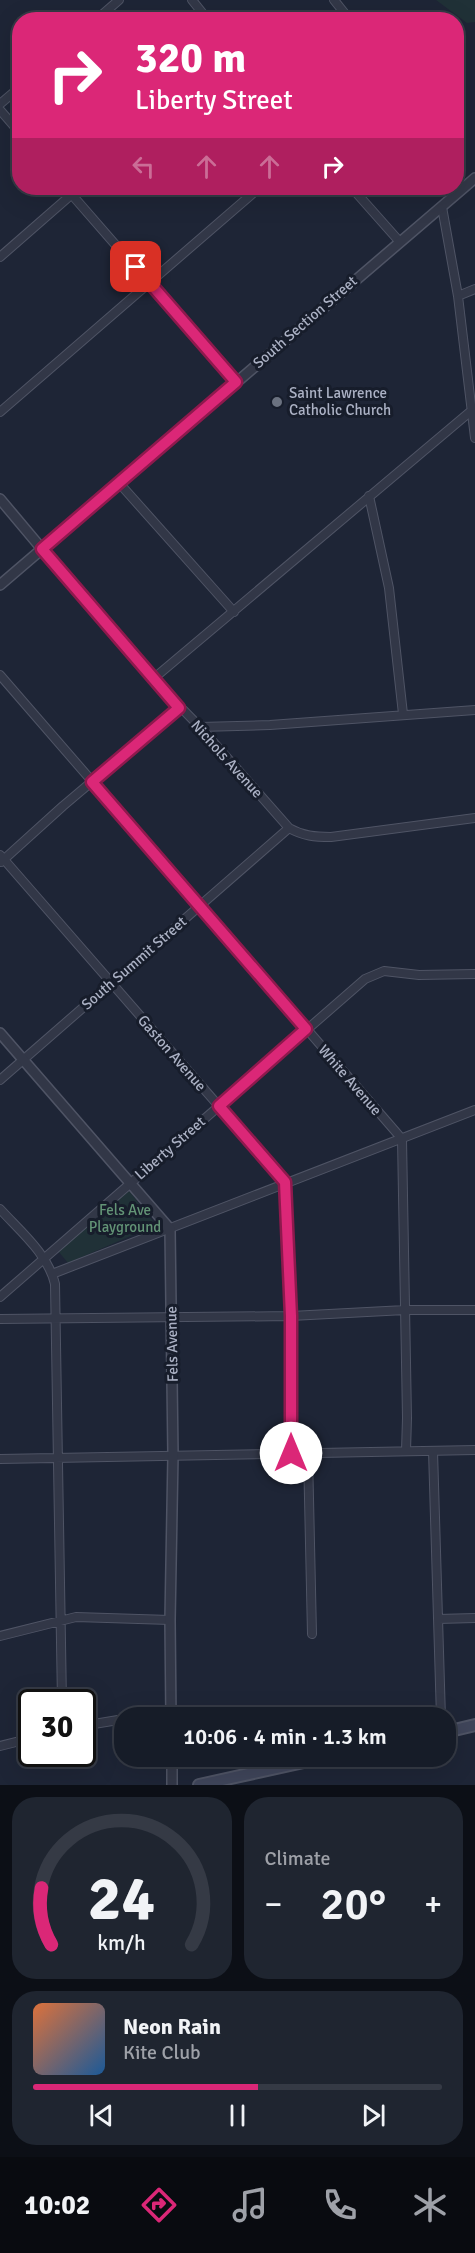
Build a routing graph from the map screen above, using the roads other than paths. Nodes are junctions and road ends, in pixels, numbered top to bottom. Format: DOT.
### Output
graph roads {
  1 [pos="119,0"];
  2 [pos="192,0"];
  3 [pos="334,0"];
  4 [pos="105,12"];
  5 [pos="202,12"];
  6 [pos="344,12"];
  7 [pos="12,94"];
  8 [pos="0,104"];
  9 [pos="0,110"];
  10 [pos="12,124"];
  11 [pos="65,195"];
  12 [pos="73,195"];
  13 [pos="251,195"];
  14 [pos="358,195"];
  15 [pos="456,195"];
  16 [pos="442,207"];
  17 [pos="399,241"];
  18 [pos="0,257"];
  19 [pos="149,282"];
  20 [pos="475,289"];
  21 [pos="458,296"];
  22 [pos="236,382"];
  23 [pos="472,405"];
  24 [pos="0,412"];
  25 [pos="475,438"];
  26 [pos="120,484"];
  27 [pos="369,496"];
  28 [pos="0,499"];
  29 [pos="42,549"];
  30 [pos="0,585"];
  31 [pos="234,612"];
  32 [pos="0,675"];
  33 [pos="153,679"];
  34 [pos="179,708"];
  35 [pos="475,710"];
  36 [pos="403,714"];
  37 [pos="200,727"];
  38 [pos="92,782"];
  39 [pos="475,818"];
  40 [pos="289,828"];
  41 [pos="1,859"];
  42 [pos="199,906"];
  43 [pos="475,974"];
  44 [pos="111,984"];
  45 [pos="306,1029"];
  46 [pos="0,1034"];
  47 [pos="23,1061"];
  48 [pos="0,1080"];
  49 [pos="219,1106"];
  50 [pos="475,1110"];
  51 [pos="402,1139"];
  52 [pos="131,1182"];
  53 [pos="285,1182"];
  54 [pos="0,1209"];
  55 [pos="170,1229"];
  56 [pos="44,1258"];
  57 [pos="52,1274"];
  58 [pos="0,1297"];
  59 [pos="405,1310"];
  60 [pos="475,1310"];
  61 [pos="172,1316"];
  62 [pos="291,1316"];
  63 [pos="55,1317"];
  64 [pos="0,1318"];
  65 [pos="475,1450"];
  66 [pos="405,1451"];
  67 [pos="434,1451"];
  68 [pos="291,1453"];
  69 [pos="308,1453"];
  70 [pos="173,1455"];
  71 [pos="57,1458"];
  72 [pos="0,1459"];
  73 [pos="475,1618"];
  74 [pos="438,1619"];
  75 [pos="61,1620"];
  76 [pos="170,1620"];
  77 [pos="312,1634"];
  78 [pos="0,1636"];
  79 [pos="62,1689"];
  80 [pos="171,1707"];
  81 [pos="441,1707"];
  82 [pos="114,1721"];
  83 [pos="96,1724"];
  84 [pos="475,1725"];
  85 [pos="456,1730"];
  86 [pos="18,1742"];
  87 [pos="0,1746"];
  88 [pos="172,1767"];
  89 [pos="281,1767"];
  90 [pos="172,1785"];
  91 [pos="199,1785"];
  1 -- 4 [label="street"];
  2 -- 5 [label="street"];
  3 -- 6 [label="street"];
  7 -- 8 [label="street"];
  9 -- 10 [label="street"];
  11 -- 18 [label="street"];
  12 -- 19 [label="street"];
  13 -- 19 [label="street"];
  14 -- 17 [label="street"];
  15 -- 16 [label="street, South Section Street"];
  16 -- 17 [label="street, South Section Street"];
  16 -- 21 [label="street"];
  17 -- 22 [label="street, South Section Street"];
  19 -- 22 [label="street"];
  19 -- 24 [label="street"];
  20 -- 21 [label="street"];
  21 -- 23 [label="street"];
  22 -- 26 [label="street, South Section Street"];
  23 -- 25 [label="street"];
  23 -- 27 [label="street"];
  26 -- 29 [label="street, South Section Street"];
  26 -- 31 [label="street"];
  27 -- 31 [label="street"];
  27 -- 36 [label="street"];
  28 -- 29 [label="street, Nichols Avenue"];
  29 -- 30 [label="street, South Section Street"];
  29 -- 33 [label="street, Nichols Avenue"];
  31 -- 33 [label="street"];
  32 -- 38 [label="street, White Avenue"];
  33 -- 34 [label="street, Nichols Avenue"];
  34 -- 37 [label="street, Nichols Avenue"];
  34 -- 38 [label="street"];
  35 -- 36 [label="street"];
  36 -- 37 [label="street"];
  37 -- 40 [label="street, Nichols Avenue"];
  38 -- 41 [label="street"];
  38 -- 42 [label="street, White Avenue"];
  39 -- 40 [label="street"];
  40 -- 42 [label="street, South Summit Street"];
  41 -- 44 [label="street, Gaston Avenue"];
  42 -- 44 [label="street, South Summit Street"];
  42 -- 45 [label="street, White Avenue"];
  43 -- 45 [label="street, Liberty Street"];
  44 -- 47 [label="street, South Summit Street"];
  44 -- 49 [label="street, Gaston Avenue"];
  45 -- 49 [label="street, Liberty Street"];
  45 -- 51 [label="street, White Avenue"];
  46 -- 47 [label="street"];
  47 -- 48 [label="street, South Summit Street"];
  47 -- 52 [label="street"];
  49 -- 52 [label="street, Liberty Street"];
  49 -- 53 [label="street, Gaston Avenue"];
  50 -- 51 [label="street"];
  51 -- 53 [label="street"];
  51 -- 59 [label="street"];
  52 -- 55 [label="street"];
  52 -- 56 [label="street, Liberty Street"];
  53 -- 55 [label="street"];
  53 -- 62 [label="street"];
  54 -- 56 [label="street"];
  55 -- 57 [label="street"];
  55 -- 61 [label="street, Fels Avenue"];
  56 -- 57 [label="street"];
  56 -- 58 [label="street, Liberty Street"];
  57 -- 63 [label="street"];
  59 -- 60 [label="street"];
  59 -- 62 [label="street"];
  59 -- 66 [label="street"];
  61 -- 62 [label="street"];
  61 -- 63 [label="street"];
  61 -- 70 [label="street, Fels Avenue"];
  62 -- 68 [label="street"];
  63 -- 64 [label="street"];
  63 -- 71 [label="street"];
  65 -- 67 [label="street"];
  66 -- 67 [label="street"];
  66 -- 69 [label="street"];
  67 -- 74 [label="street"];
  68 -- 69 [label="street"];
  68 -- 70 [label="street"];
  69 -- 77 [label="street"];
  70 -- 71 [label="street"];
  70 -- 76 [label="street, Fels Avenue"];
  71 -- 72 [label="street"];
  71 -- 75 [label="street"];
  73 -- 74 [label="street"];
  74 -- 81 [label="street"];
  75 -- 76 [label="street"];
  75 -- 78 [label="street"];
  75 -- 79 [label="street"];
  76 -- 80 [label="street, Fels Avenue"];
  82 -- 83 [label="street"];
  84 -- 85 [label="main road"];
  86 -- 87 [label="street"];
  88 -- 90 [label="street"];
  89 -- 91 [label="main road"];
}
